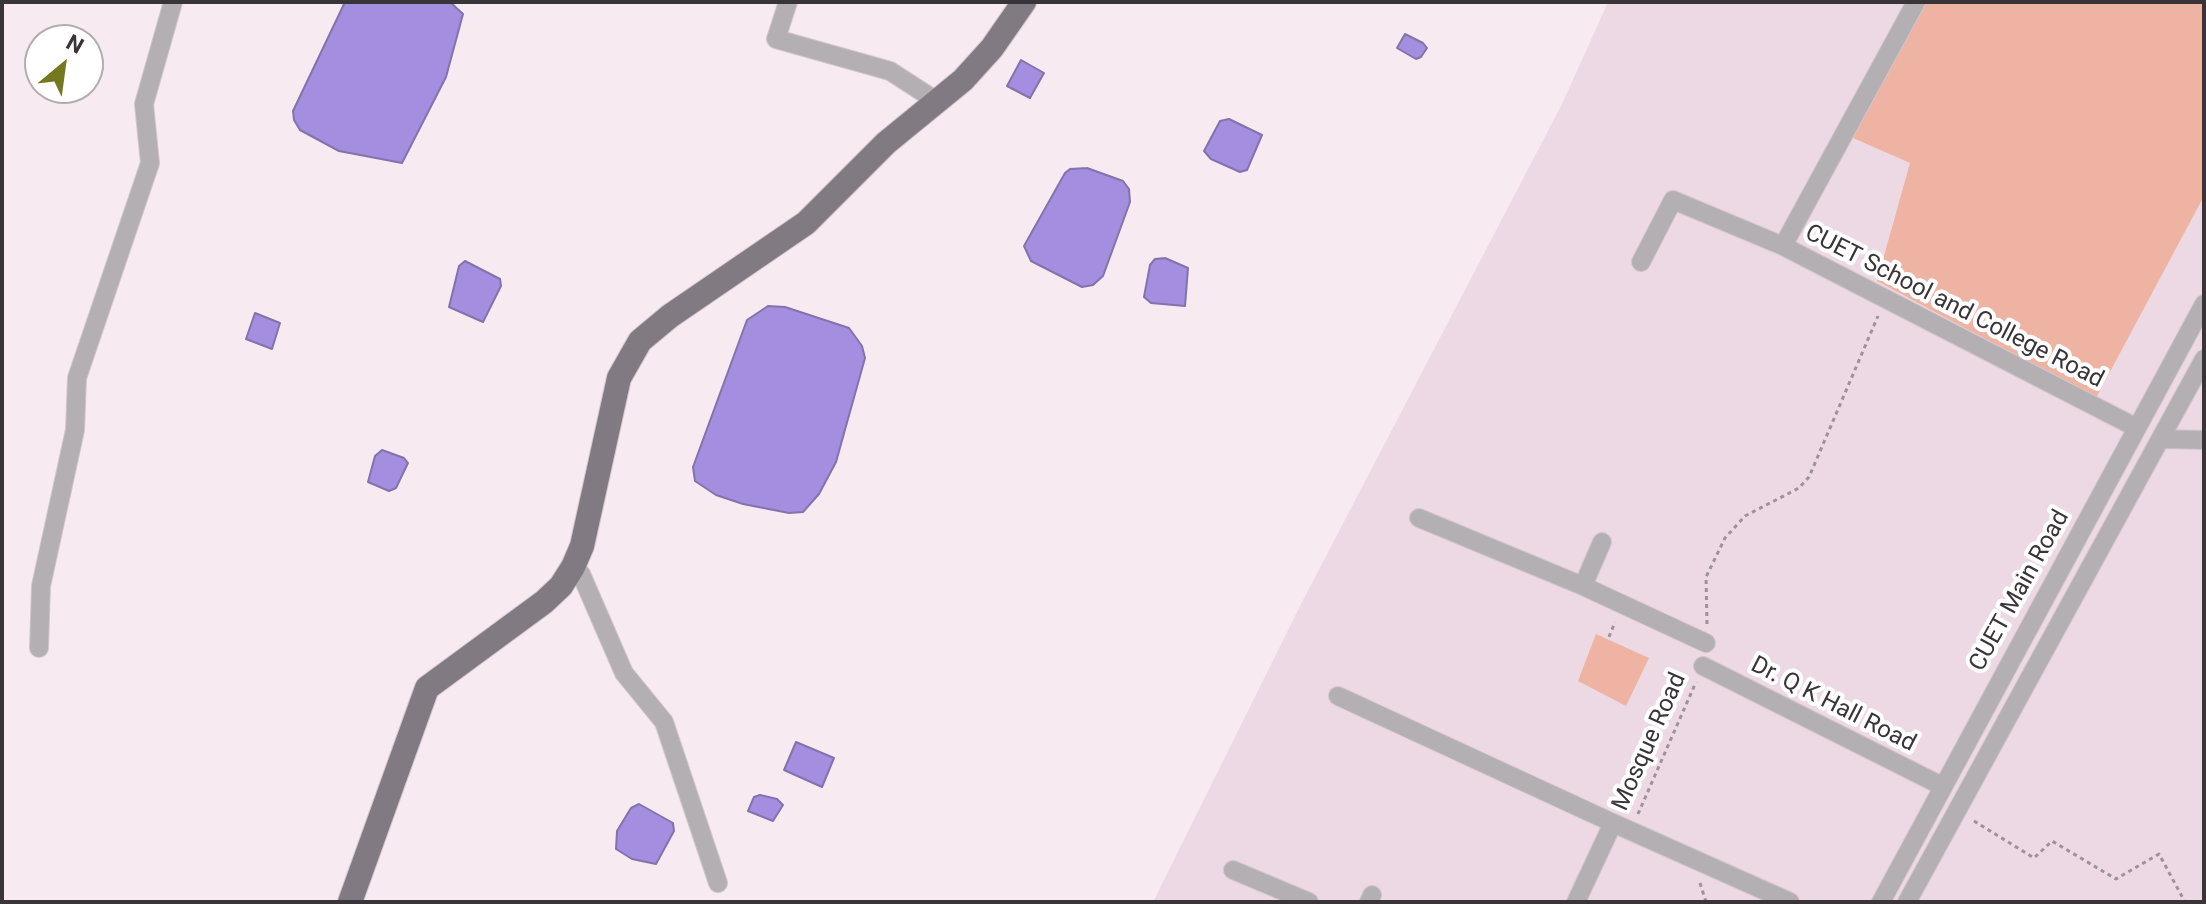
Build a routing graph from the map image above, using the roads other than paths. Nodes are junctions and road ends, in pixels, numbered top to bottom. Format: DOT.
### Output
graph roads {
  1 [pos="173,2"];
  2 [pos="788,2"];
  3 [pos="1024,2"];
  4 [pos="1916,2"];
  5 [pos="938,102"];
  6 [pos="1783,246"];
  7 [pos="1641,262"];
  8 [pos="2204,304"];
  9 [pos="2204,359"];
  10 [pos="2137,428"];
  11 [pos="2162,439"];
  12 [pos="2204,440"];
  13 [pos="1419,518"];
  14 [pos="1602,542"];
  15 [pos="573,567"];
  16 [pos="1583,586"];
  17 [pos="1706,643"];
  18 [pos="39,648"];
  19 [pos="1703,666"];
  20 [pos="1338,696"];
  21 [pos="1431,715"];
  22 [pos="1423,734"];
  23 [pos="1942,786"];
  24 [pos="1621,828"];
  25 [pos="1233,870"];
  26 [pos="718,883"];
  27 [pos="350,902"];
  28 [pos="1309,902"];
  29 [pos="1576,902"];
  30 [pos="1790,902"];
  31 [pos="1881,902"];
  32 [pos="1907,902"];
  1 -- 18 [label="street"];
  2 -- 5 [label="street"];
  3 -- 5 [label="main road"];
  4 -- 6 [label="street, CUET School and College Road"];
  5 -- 15 [label="main road"];
  6 -- 7 [label="street"];
  6 -- 10 [label="street, CUET School and College Road"];
  8 -- 10 [label="street, CUET Main Road"];
  9 -- 11 [label="street, CUET Main Road"];
  10 -- 23 [label="street, CUET Main Road"];
  11 -- 12 [label="street"];
  11 -- 32 [label="street, CUET Main Road"];
  13 -- 16 [label="street"];
  14 -- 16 [label="street"];
  15 -- 26 [label="street"];
  15 -- 27 [label="main road"];
  16 -- 17 [label="street"];
  19 -- 23 [label="street, Dr. Q K Hall Road"];
  20 -- 22 [label="street"];
  21 -- 22 [label="street"];
  22 -- 24 [label="street"];
  23 -- 31 [label="street, CUET Main Road"];
  24 -- 29 [label="street"];
  24 -- 30 [label="street"];
  25 -- 28 [label="street"];
}
